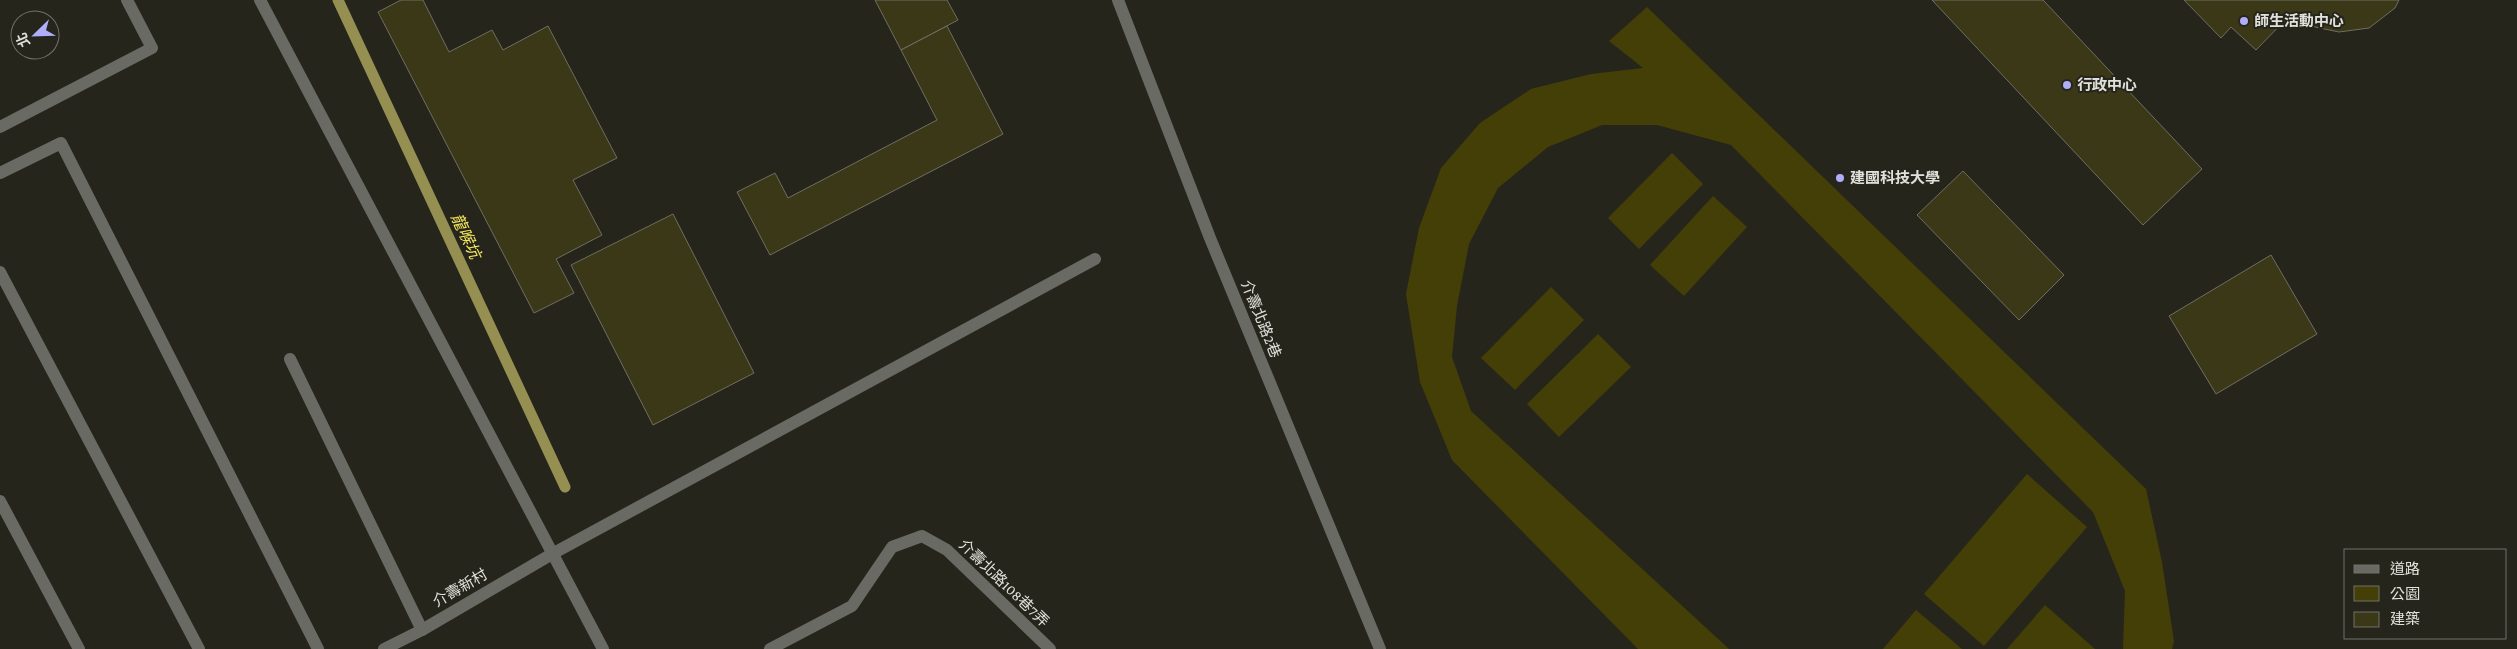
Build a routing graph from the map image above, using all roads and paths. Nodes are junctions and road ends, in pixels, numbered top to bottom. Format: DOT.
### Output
graph roads {
  1 [pos="127,0"];
  2 [pos="260,0"];
  3 [pos="1118,0"];
  4 [pos="0,126"];
  5 [pos="0,173"];
  6 [pos="1095,259"];
  7 [pos="0,272"];
  8 [pos="290,359"];
  9 [pos="0,501"];
  10 [pos="552,554"];
  11 [pos="422,630"];
  12 [pos="79,649"];
  13 [pos="199,649"];
  14 [pos="318,649"];
  15 [pos="384,649"];
  16 [pos="603,649"];
  17 [pos="770,649"];
  18 [pos="1050,649"];
  19 [pos="1380,649"];
  1 -- 4 [label="street"];
  2 -- 10 [label="street"];
  3 -- 19 [label="street, 介壽北路2巷"];
  5 -- 14 [label="street"];
  6 -- 10 [label="street, 介壽新村"];
  7 -- 13 [label="street"];
  8 -- 11 [label="street"];
  9 -- 12 [label="street"];
  10 -- 11 [label="street, 介壽新村"];
  10 -- 16 [label="street"];
  11 -- 15 [label="street, 介壽新村"];
  17 -- 18 [label="street, 介壽北路108巷7弄"];
}
